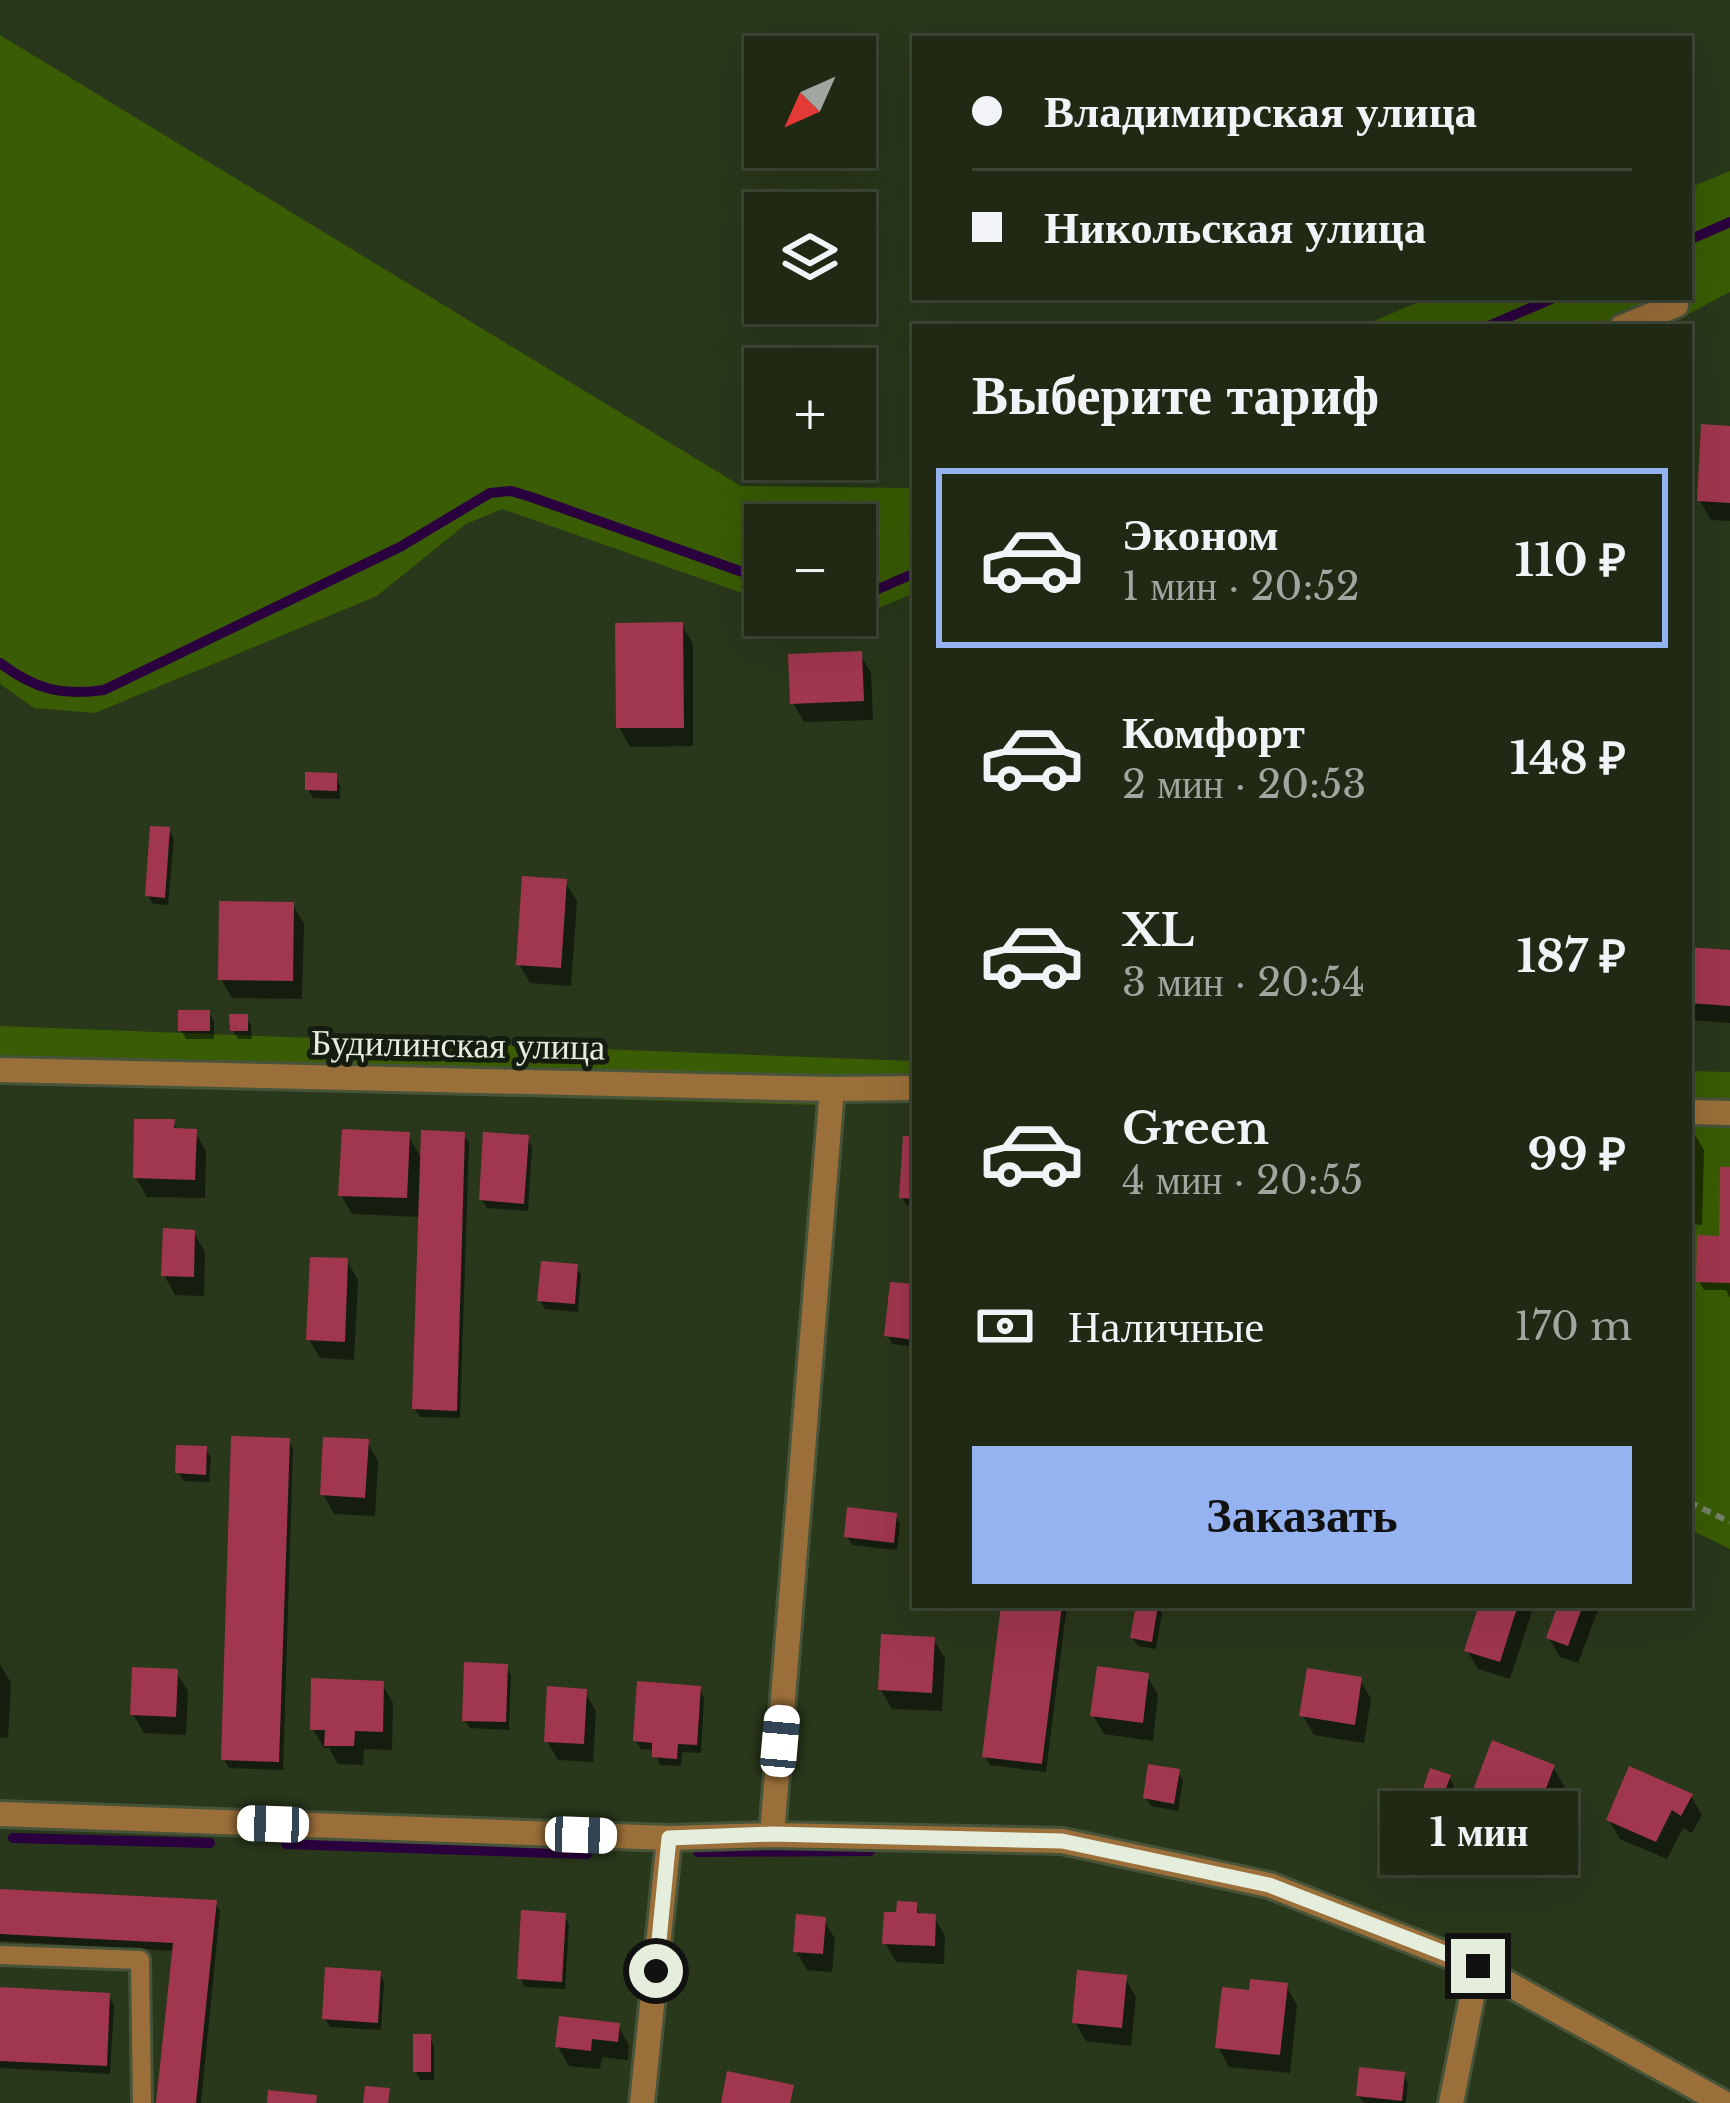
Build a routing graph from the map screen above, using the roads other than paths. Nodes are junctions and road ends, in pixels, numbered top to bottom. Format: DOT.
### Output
graph roads {
  1 [pos="1676,304"];
  2 [pos="1629,324"];
  3 [pos="0,1070"];
  4 [pos="912,1088"];
  5 [pos="832,1089"];
  6 [pos="1692,1112"];
  7 [pos="1730,1113"];
  8 [pos="0,1814"];
  9 [pos="772,1834"];
  10 [pos="669,1838"];
  11 [pos="0,1955"];
  12 [pos="1478,1966"];
  13 [pos="142,2103"];
  14 [pos="642,2103"];
  15 [pos="1451,2103"];
  16 [pos="1724,2103"];
  1 -- 2 [label="street"];
  3 -- 5 [label="street, Будилинская улица"];
  4 -- 5 [label="street, Будилинская улица"];
  5 -- 9 [label="street"];
  6 -- 7 [label="street"];
  8 -- 10 [label="street"];
  9 -- 10 [label="street"];
  9 -- 12 [label="street"];
  10 -- 14 [label="street"];
  11 -- 13 [label="lane"];
  12 -- 15 [label="street"];
  12 -- 16 [label="street"];
}
